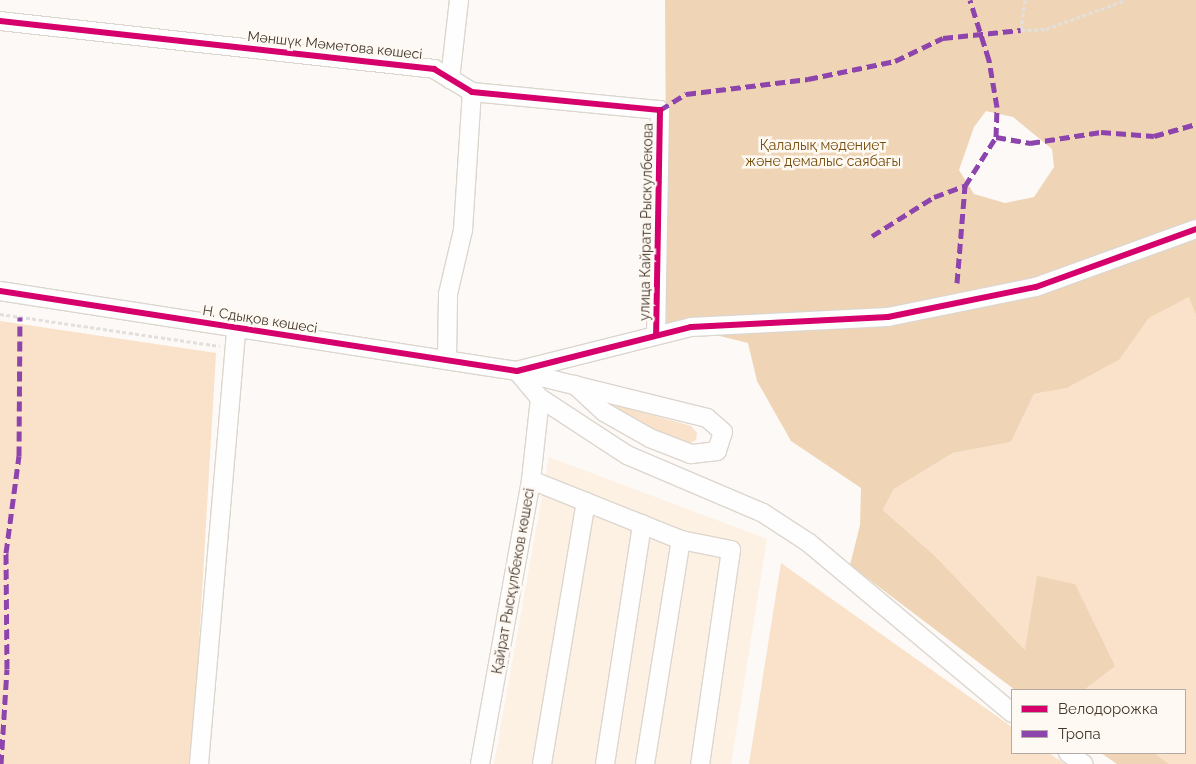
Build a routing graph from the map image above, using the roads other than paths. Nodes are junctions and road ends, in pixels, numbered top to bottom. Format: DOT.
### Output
graph roads {
  1 [pos="459,0"];
  2 [pos="0,21"];
  3 [pos="450,79"];
  4 [pos="472,92"];
  5 [pos="660,110"];
  6 [pos="1196,229"];
  7 [pos="0,291"];
  8 [pos="236,328"];
  9 [pos="656,334"];
  10 [pos="447,360"];
  11 [pos="517,371"];
  12 [pos="575,385"];
  13 [pos="540,398"];
  14 [pos="531,480"];
  15 [pos="586,502"];
  16 [pos="642,524"];
  17 [pos="681,540"];
  18 [pos="1011,712"];
  19 [pos="1069,754"];
  20 [pos="199,764"];
  21 [pos="480,764"];
  22 [pos="542,764"];
  23 [pos="605,764"];
  24 [pos="645,764"];
  25 [pos="700,764"];
  26 [pos="1084,764"];
  1 -- 3 [label="street"];
  2 -- 3 [label="street, Мәншүк Мәметова көшесі"];
  3 -- 4 [label="street, Мәншүк Мәметова көшесі"];
  4 -- 5 [label="street, Мәншүк Мәметова көшесі"];
  4 -- 10 [label="street"];
  5 -- 9 [label="street, улица Кайрата Рыскулбекова"];
  6 -- 9 [label="street"];
  7 -- 8 [label="street, Н. Сдықов көшесі"];
  8 -- 10 [label="street, Н. Сдықов көшесі"];
  8 -- 20 [label="street"];
  9 -- 11 [label="street"];
  10 -- 11 [label="street, Н. Сдықов көшесі"];
  11 -- 12 [label="street, Н. Сдықов көшесі"];
  11 -- 13 [label="street"];
  12 -- 12 [label="street, Н. Сдықов көшесі"];
  13 -- 14 [label="street, Қайрат Рысқұлбеков көшесі"];
  13 -- 18 [label="street"];
  14 -- 15 [label="street"];
  14 -- 21 [label="street, Қайрат Рысқұлбеков көшесі"];
  15 -- 16 [label="street"];
  15 -- 22 [label="street"];
  16 -- 17 [label="street"];
  16 -- 23 [label="street"];
  17 -- 24 [label="street"];
  17 -- 25 [label="street"];
  19 -- 26 [label="street"];
}
